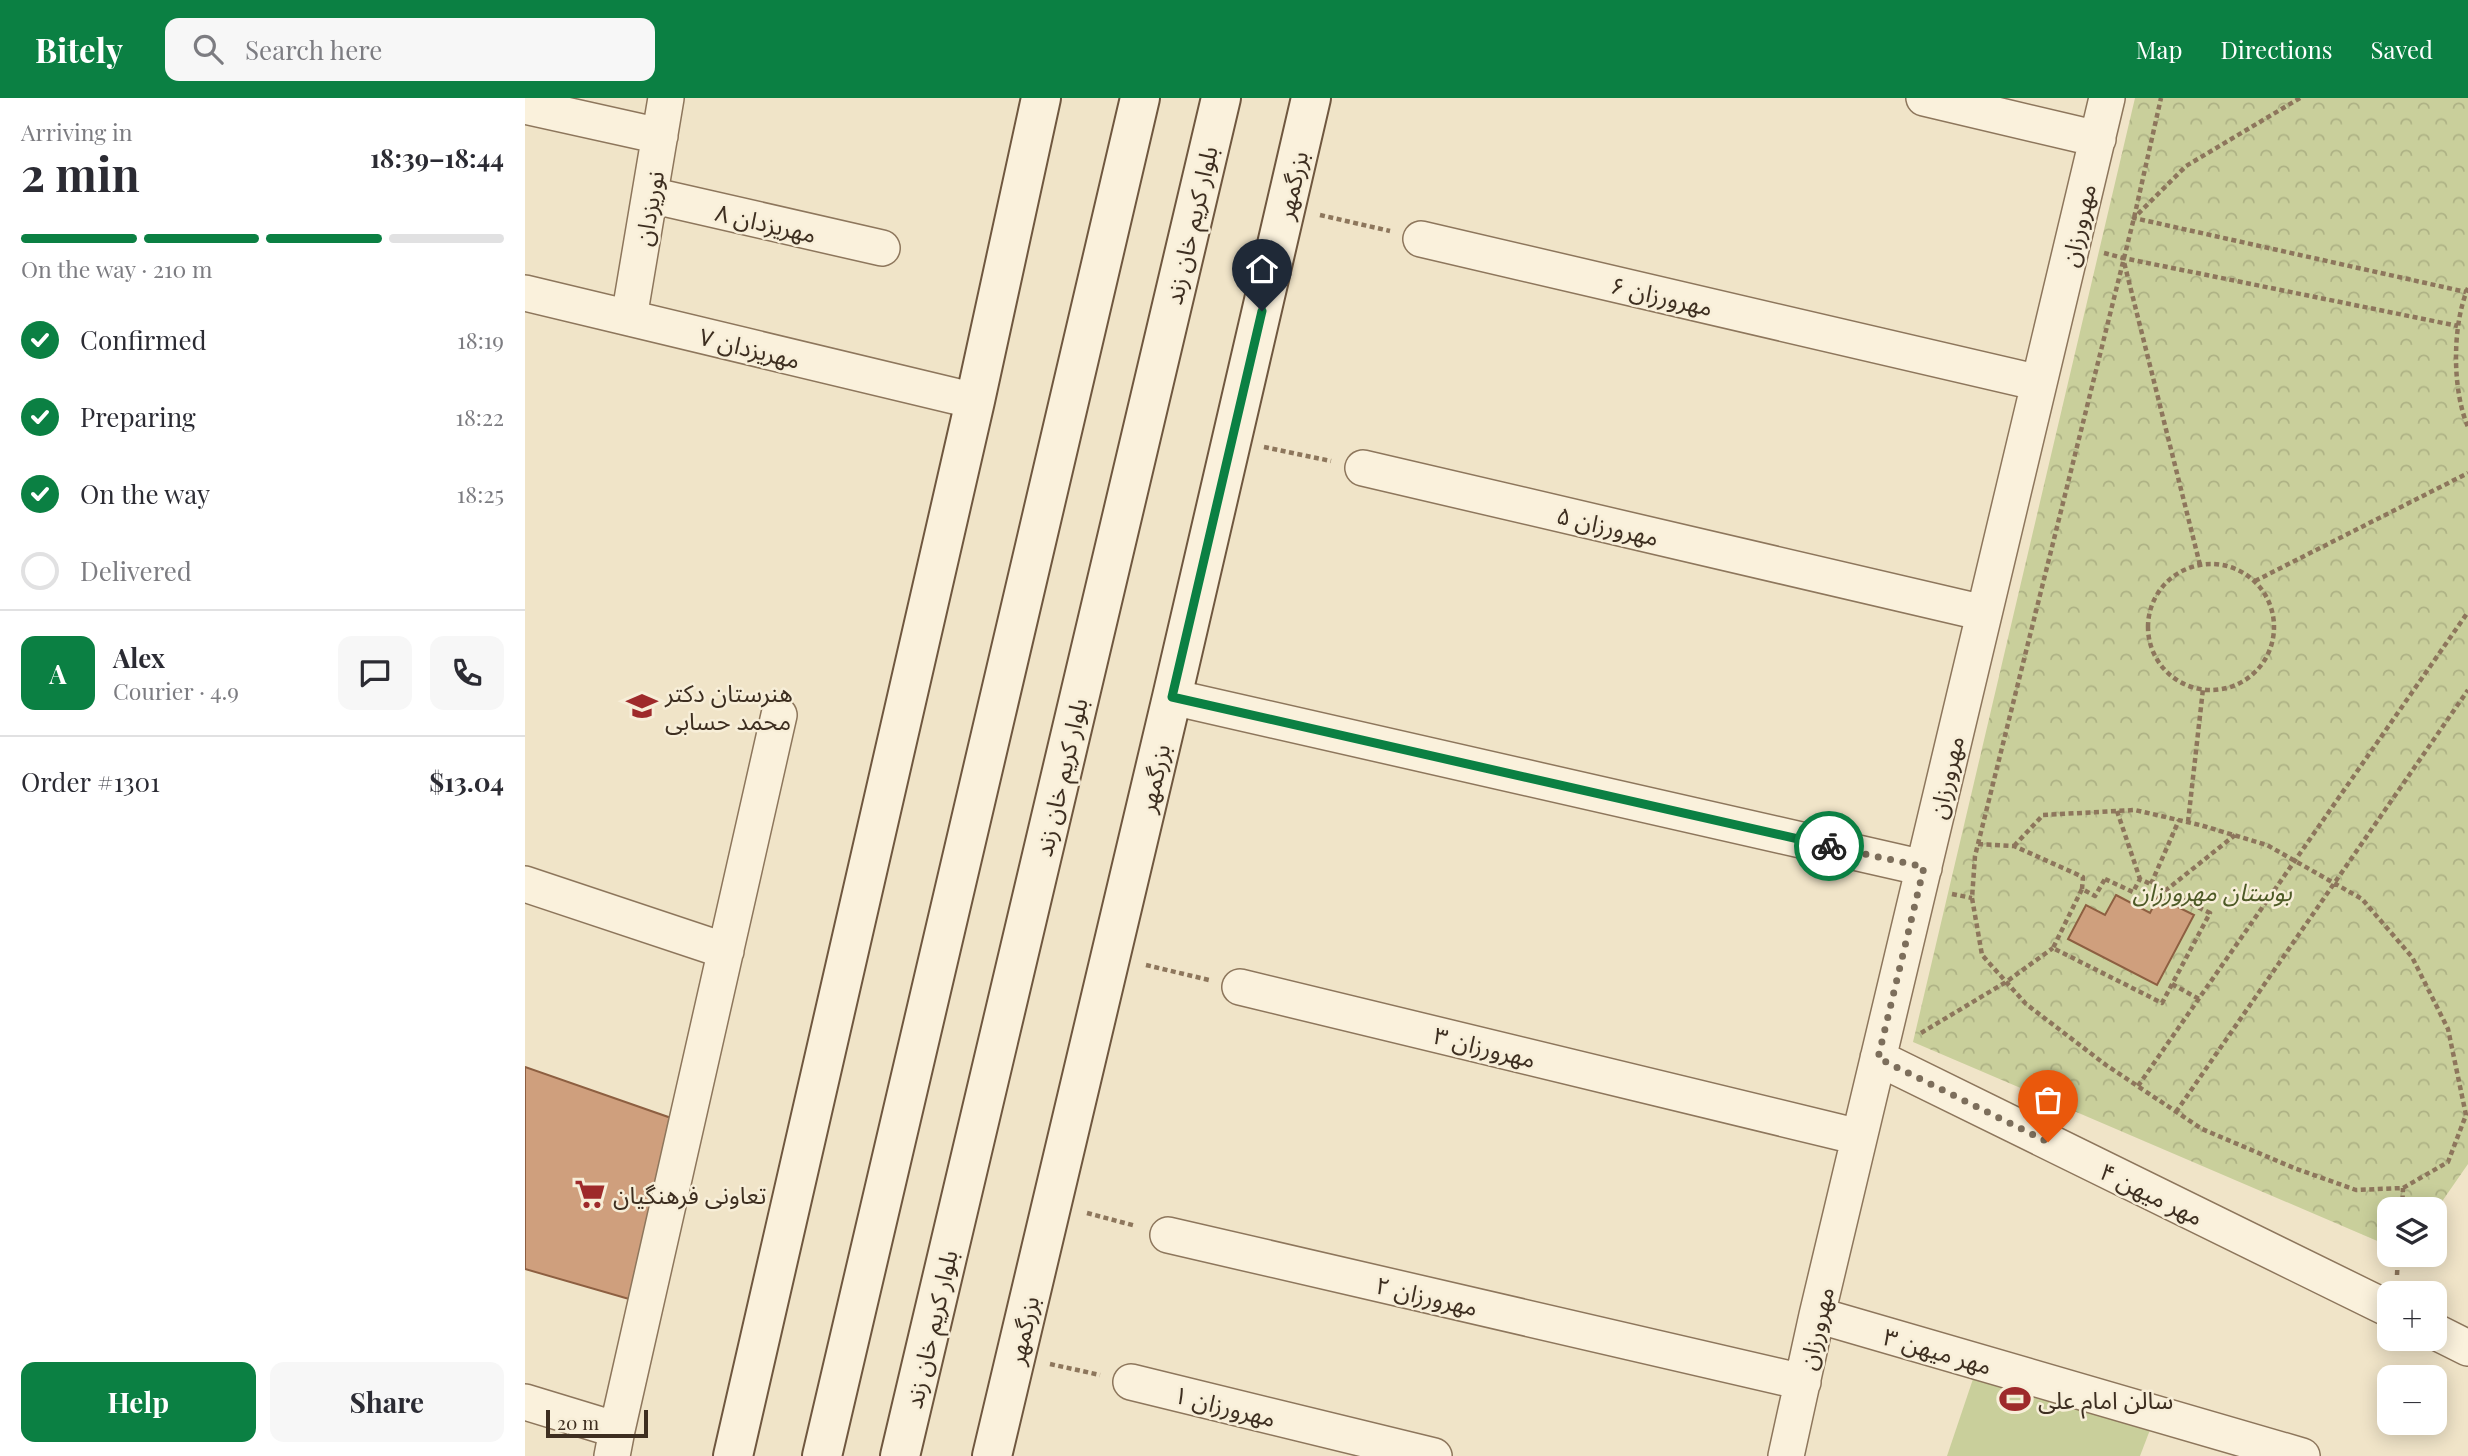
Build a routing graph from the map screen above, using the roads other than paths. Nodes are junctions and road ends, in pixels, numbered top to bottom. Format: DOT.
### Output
graph roads {
  1 [pos="666,98"];
  2 [pos="1041,98"];
  3 [pos="1140,98"];
  4 [pos="1221,98"];
  5 [pos="1311,98"];
  6 [pos="1924,98"];
  7 [pos="2107,98"];
  8 [pos="525,106"];
  9 [pos="660,136"];
  10 [pos="2098,139"];
  11 [pos="650,195"];
  12 [pos="1421,239"];
  13 [pos="882,248"];
  14 [pos="525,293"];
  15 [pos="629,318"];
  16 [pos="2039,383"];
  17 [pos="975,401"];
  18 [pos="1363,468"];
  19 [pos="1985,613"];
  20 [pos="1172,697"];
  21 [pos="779,715"];
  22 [pos="1924,867"];
  23 [pos="525,884"];
  24 [pos="726,950"];
  25 [pos="1240,987"];
  26 [pos="1878,1058"];
  27 [pos="1859,1137"];
  28 [pos="1168,1235"];
  29 [pos="2377,1303"];
  30 [pos="1817,1315"];
  31 [pos="2447,1338"];
  32 [pos="2468,1348"];
  33 [pos="1132,1382"];
  34 [pos="1803,1382"];
  35 [pos="525,1402"];
  36 [pos="614,1443"];
  37 [pos="996,1452"];
  38 [pos="733,1456"];
  39 [pos="822,1456"];
  40 [pos="900,1456"];
  41 [pos="1434,1456"];
  42 [pos="1786,1456"];
  43 [pos="2302,1456"];
  1 -- 9 [label="street, نوریزدان"];
  2 -- 17 [label="main road"];
  3 -- 39 [label="main road"];
  4 -- 40 [label="main road, بلوار کریم خان زند"];
  5 -- 20 [label="main road, بزرگمهر"];
  6 -- 10 [label="street"];
  7 -- 10 [label="street, مهرورزان"];
  8 -- 9 [label="street"];
  9 -- 11 [label="street, نوریزدان"];
  10 -- 16 [label="street, مهرورزان"];
  11 -- 13 [label="street, مهریزدان ۸"];
  11 -- 15 [label="street, نوریزدان"];
  12 -- 16 [label="street, مهرورزان ۶"];
  14 -- 15 [label="street, مهریزدان ۷"];
  15 -- 17 [label="street, مهریزدان ۷"];
  16 -- 19 [label="street, مهرورزان"];
  17 -- 38 [label="main road"];
  18 -- 19 [label="street, مهرورزان ۵"];
  19 -- 22 [label="street, مهرورزان"];
  20 -- 22 [label="street"];
  20 -- 37 [label="main road, بزرگمهر"];
  21 -- 24 [label="street"];
  22 -- 26 [label="street, مهرورزان"];
  23 -- 24 [label="street"];
  24 -- 36 [label="street"];
  25 -- 27 [label="street, مهرورزان ۳"];
  26 -- 27 [label="street, مهرورزان"];
  26 -- 29 [label="street, مهر میهن ۴"];
  27 -- 30 [label="street, مهرورزان"];
  28 -- 34 [label="street, مهرورزان ۲"];
  30 -- 34 [label="street, مهرورزان"];
  30 -- 43 [label="street, مهر میهن ۳"];
  31 -- 32 [label="street"];
  33 -- 41 [label="street, مهرورزان ۱"];
  34 -- 42 [label="street, مهرورزان"];
  35 -- 36 [label="street"];
}
